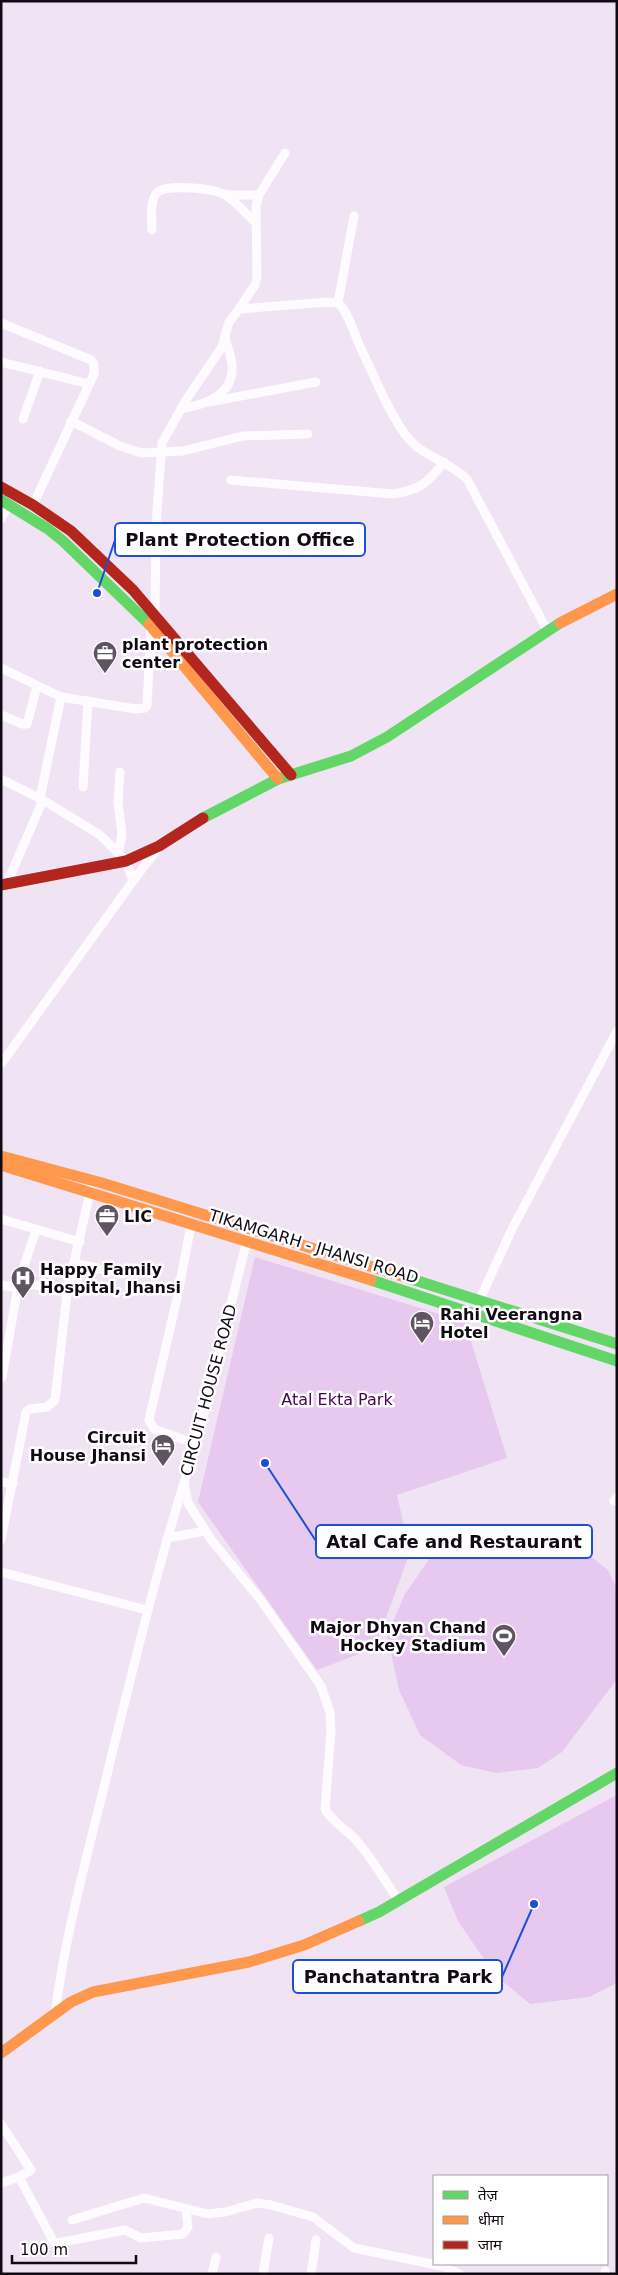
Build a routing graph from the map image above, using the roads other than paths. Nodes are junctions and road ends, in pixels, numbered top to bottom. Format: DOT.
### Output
graph roads {
  1 [pos="285,153"];
  2 [pos="226,195"];
  3 [pos="259,195"];
  4 [pos="354,216"];
  5 [pos="256,223"];
  6 [pos="152,230"];
  7 [pos="338,303"];
  8 [pos="239,309"];
  9 [pos="1,322"];
  10 [pos="225,337"];
  11 [pos="1,362"];
  12 [pos="40,371"];
  13 [pos="316,382"];
  14 [pos="89,384"];
  15 [pos="209,402"];
  16 [pos="181,409"];
  17 [pos="23,419"];
  18 [pos="71,421"];
  19 [pos="308,434"];
  20 [pos="160,452"];
  21 [pos="444,462"];
  22 [pos="231,480"];
  23 [pos="1,487"];
  24 [pos="5,502"];
  25 [pos="33,505"];
  26 [pos="1,518"];
  27 [pos="617,594"];
  28 [pos="153,621"];
  29 [pos="547,630"];
  30 [pos="1,668"];
  31 [pos="37,686"];
  32 [pos="61,697"];
  33 [pos="88,701"];
  34 [pos="1,715"];
  35 [pos="120,772"];
  36 [pos="291,775"];
  37 [pos="1,779"];
  38 [pos="278,779"];
  39 [pos="83,787"];
  40 [pos="42,799"];
  41 [pos="159,846"];
  42 [pos="122,857"];
  43 [pos="133,881"];
  44 [pos="4,884"];
  45 [pos="617,1031"];
  46 [pos="1,1064"];
  47 [pos="1,1156"];
  48 [pos="1,1166"];
  49 [pos="91,1186"];
  50 [pos="1,1219"];
  51 [pos="191,1225"];
  52 [pos="250,1228"];
  53 [pos="36,1230"];
  54 [pos="80,1242"];
  55 [pos="246,1243"];
  56 [pos="74,1263"];
  57 [pos="123,1274"];
  58 [pos="18,1284"];
  59 [pos="1,1285"];
  60 [pos="67,1292"];
  61 [pos="479,1301"];
  62 [pos="550,1323"];
  63 [pos="546,1337"];
  64 [pos="617,1344"];
  65 [pos="617,1361"];
  66 [pos="2,1377"];
  67 [pos="196,1444"];
  68 [pos="1,1482"];
  69 [pos="184,1483"];
  70 [pos="13,1484"];
  71 [pos="205,1531"];
  72 [pos="167,1538"];
  73 [pos="1,1540"];
  74 [pos="1,1572"];
  75 [pos="147,1610"];
  76 [pos="617,1773"];
  77 [pos="399,1901"];
  78 [pos="55,2014"];
  79 [pos="1,2053"];
  80 [pos="1,2124"];
  81 [pos="19,2177"];
  82 [pos="1,2183"];
  83 [pos="186,2209"];
  84 [pos="72,2220"];
  85 [pos="269,2238"];
  86 [pos="316,2240"];
  87 [pos="216,2257"];
  88 [pos="433,2265"];
  89 [pos="434,2265"];
  90 [pos="454,2273"];
  91 [pos="212,2274"];
  92 [pos="263,2274"];
  93 [pos="311,2274"];
  1 -- 3 [label="street"];
  2 -- 3 [label="street"];
  2 -- 5 [label="street"];
  2 -- 6 [label="street"];
  3 -- 5 [label="street"];
  4 -- 7 [label="street"];
  5 -- 8 [label="street"];
  7 -- 8 [label="street"];
  7 -- 21 [label="street"];
  8 -- 10 [label="street"];
  9 -- 14 [label="street"];
  10 -- 15 [label="street"];
  10 -- 16 [label="street"];
  11 -- 12 [label="street"];
  12 -- 14 [label="street"];
  12 -- 17 [label="street"];
  13 -- 15 [label="street"];
  14 -- 18 [label="street"];
  15 -- 16 [label="street"];
  16 -- 20 [label="street"];
  18 -- 20 [label="street"];
  18 -- 25 [label="street"];
  19 -- 20 [label="street"];
  20 -- 28 [label="street"];
  21 -- 22 [label="street"];
  21 -- 29 [label="street"];
  23 -- 25 [label="street"];
  24 -- 26 [label="street"];
  24 -- 28 [label="street"];
  25 -- 28 [label="street"];
  27 -- 29 [label="street"];
  28 -- 33 [label="street"];
  28 -- 36 [label="street"];
  28 -- 38 [label="street"];
  29 -- 36 [label="street"];
  30 -- 31 [label="street"];
  31 -- 32 [label="street"];
  31 -- 34 [label="street"];
  32 -- 33 [label="street"];
  32 -- 40 [label="street"];
  33 -- 39 [label="street"];
  35 -- 42 [label="street"];
  36 -- 38 [label="street"];
  37 -- 40 [label="street"];
  38 -- 41 [label="street"];
  40 -- 42 [label="street"];
  40 -- 44 [label="street"];
  41 -- 42 [label="street"];
  41 -- 43 [label="street"];
  42 -- 43 [label="street"];
  42 -- 44 [label="street"];
  43 -- 46 [label="street"];
  45 -- 61 [label="street"];
  47 -- 49 [label="street, TIKAMGARH - JHANSI ROAD"];
  48 -- 49 [label="street, TIKAMGARH - JHANSI ROAD"];
  49 -- 51 [label="street, TIKAMGARH - JHANSI ROAD"];
  49 -- 52 [label="street, TIKAMGARH - JHANSI ROAD"];
  49 -- 54 [label="street"];
  50 -- 53 [label="street"];
  51 -- 55 [label="street, TIKAMGARH - JHANSI ROAD"];
  51 -- 67 [label="street"];
  52 -- 55 [label="street, CIRCUIT HOUSE ROAD"];
  52 -- 61 [label="street, TIKAMGARH - JHANSI ROAD"];
  53 -- 54 [label="street"];
  53 -- 58 [label="street"];
  54 -- 56 [label="street"];
  55 -- 63 [label="street, TIKAMGARH - JHANSI ROAD"];
  55 -- 67 [label="street, CIRCUIT HOUSE ROAD"];
  56 -- 57 [label="street"];
  56 -- 60 [label="street"];
  58 -- 59 [label="street"];
  58 -- 60 [label="street"];
  58 -- 66 [label="street"];
  60 -- 70 [label="street"];
  61 -- 62 [label="street, TIKAMGARH - JHANSI ROAD"];
  62 -- 63 [label="street"];
  62 -- 64 [label="street, TIKAMGARH - JHANSI ROAD"];
  63 -- 65 [label="street, TIKAMGARH - JHANSI ROAD"];
  67 -- 69 [label="street, CIRCUIT HOUSE ROAD"];
  68 -- 70 [label="street"];
  69 -- 71 [label="street, CIRCUIT HOUSE ROAD"];
  69 -- 72 [label="street"];
  70 -- 73 [label="street"];
  71 -- 72 [label="street"];
  71 -- 77 [label="street, CIRCUIT HOUSE ROAD"];
  72 -- 75 [label="street"];
  74 -- 75 [label="street"];
  75 -- 78 [label="street"];
  76 -- 77 [label="street"];
  77 -- 78 [label="street"];
  78 -- 79 [label="street"];
  80 -- 81 [label="street"];
  81 -- 82 [label="street"];
  81 -- 83 [label="street"];
  83 -- 84 [label="street"];
  83 -- 88 [label="street"];
  85 -- 92 [label="street"];
  86 -- 93 [label="street"];
  87 -- 91 [label="street"];
  89 -- 90 [label="street"];
}
